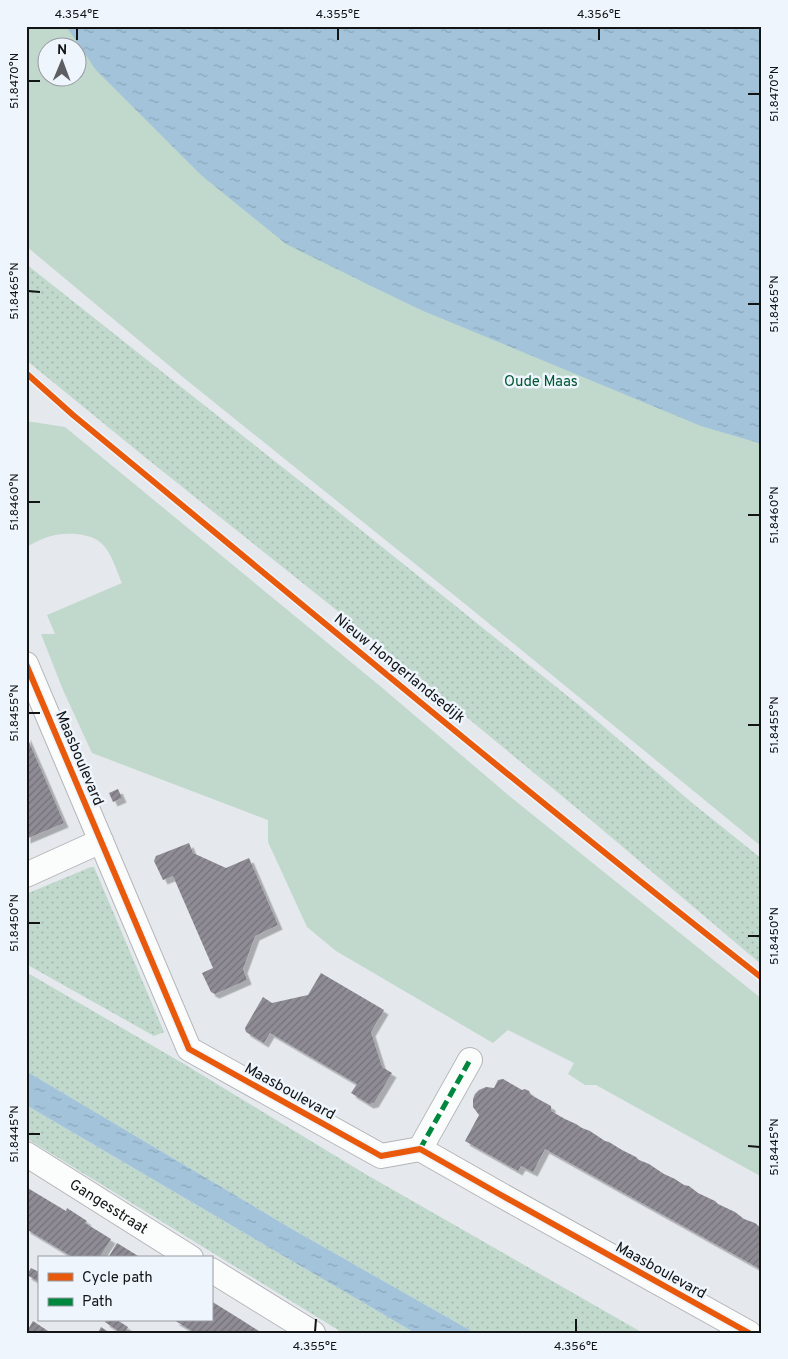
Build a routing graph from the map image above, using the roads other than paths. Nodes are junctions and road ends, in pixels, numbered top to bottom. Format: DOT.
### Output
graph roads {
  1 [pos="26,664"];
  2 [pos="101,841"];
  3 [pos="26,875"];
  4 [pos="470,1060"];
  5 [pos="420,1149"];
  6 [pos="26,1154"];
  7 [pos="189,1256"];
  8 [pos="212,1271"];
  9 [pos="313,1333"];
  10 [pos="749,1333"];
  1 -- 2 [label="street, Maasboulevard"];
  2 -- 3 [label="street"];
  2 -- 5 [label="street, Maasboulevard"];
  4 -- 5 [label="street"];
  5 -- 10 [label="street, Maasboulevard"];
  6 -- 7 [label="street, Gangesstraat"];
  8 -- 9 [label="street"];
}
